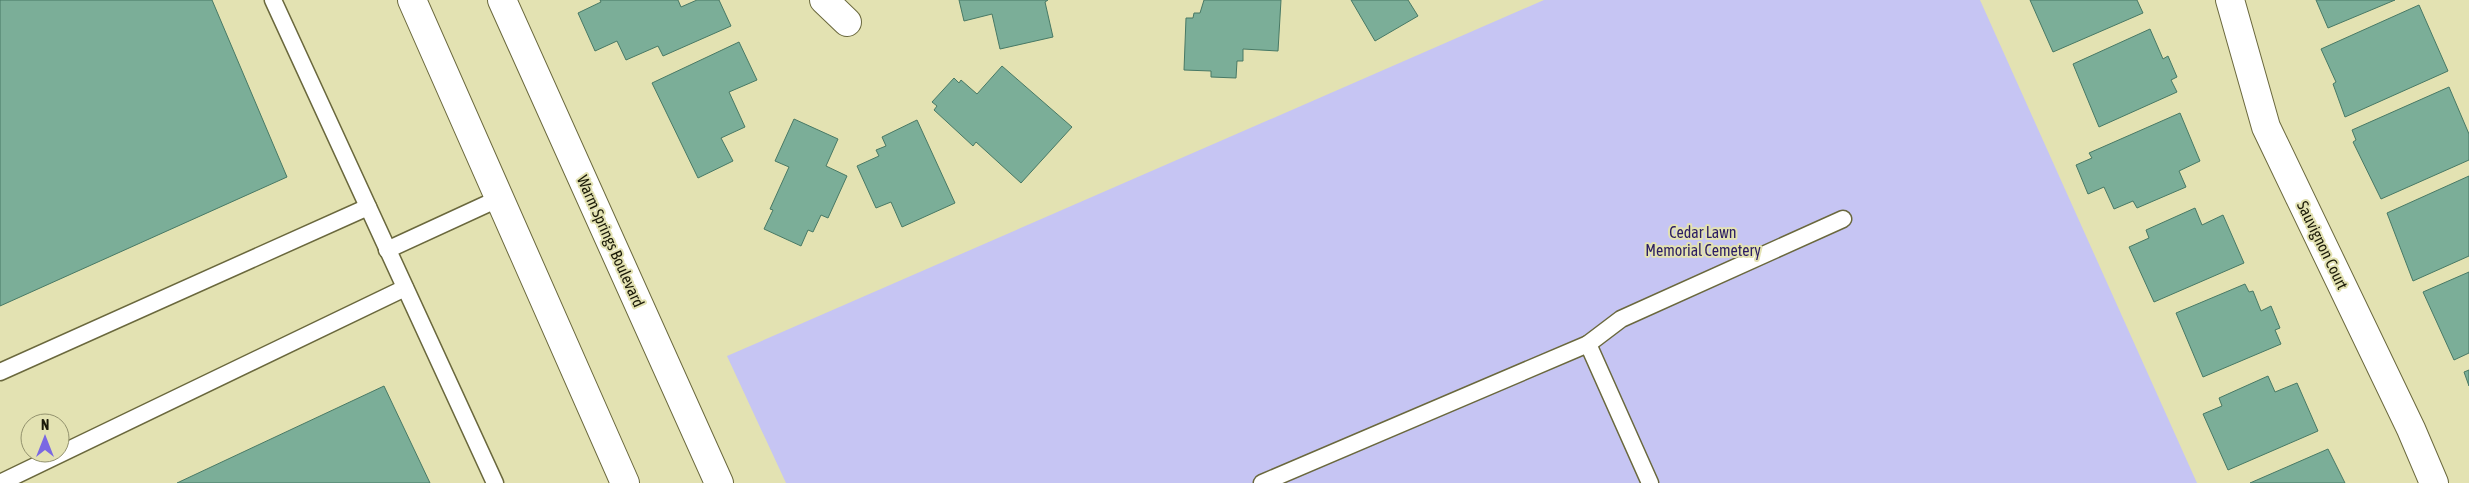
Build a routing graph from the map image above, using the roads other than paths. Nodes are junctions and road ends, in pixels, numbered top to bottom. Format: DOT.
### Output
graph roads {
  1 [pos="273,0"];
  2 [pos="412,0"];
  3 [pos="502,0"];
  4 [pos="824,0"];
  5 [pos="2230,0"];
  6 [pos="847,22"];
  7 [pos="500,198"];
  8 [pos="368,207"];
  9 [pos="1843,219"];
  10 [pos="387,250"];
  11 [pos="405,288"];
  12 [pos="1588,344"];
  13 [pos="0,372"];
  14 [pos="0,483"];
  15 [pos="495,483"];
  16 [pos="626,483"];
  17 [pos="719,483"];
  18 [pos="1262,483"];
  19 [pos="1650,483"];
  20 [pos="2434,483"];
  1 -- 8 [label="lane"];
  2 -- 7 [label="main road"];
  3 -- 17 [label="main road, Warm Springs Boulevard"];
  4 -- 6 [label="main road"];
  5 -- 20 [label="main road, Sauvignon Court"];
  7 -- 10 [label="lane"];
  7 -- 16 [label="main road"];
  8 -- 10 [label="lane"];
  8 -- 13 [label="lane"];
  9 -- 12 [label="lane"];
  10 -- 11 [label="lane"];
  11 -- 14 [label="lane"];
  11 -- 15 [label="lane"];
  12 -- 18 [label="lane"];
  12 -- 19 [label="lane"];
}
